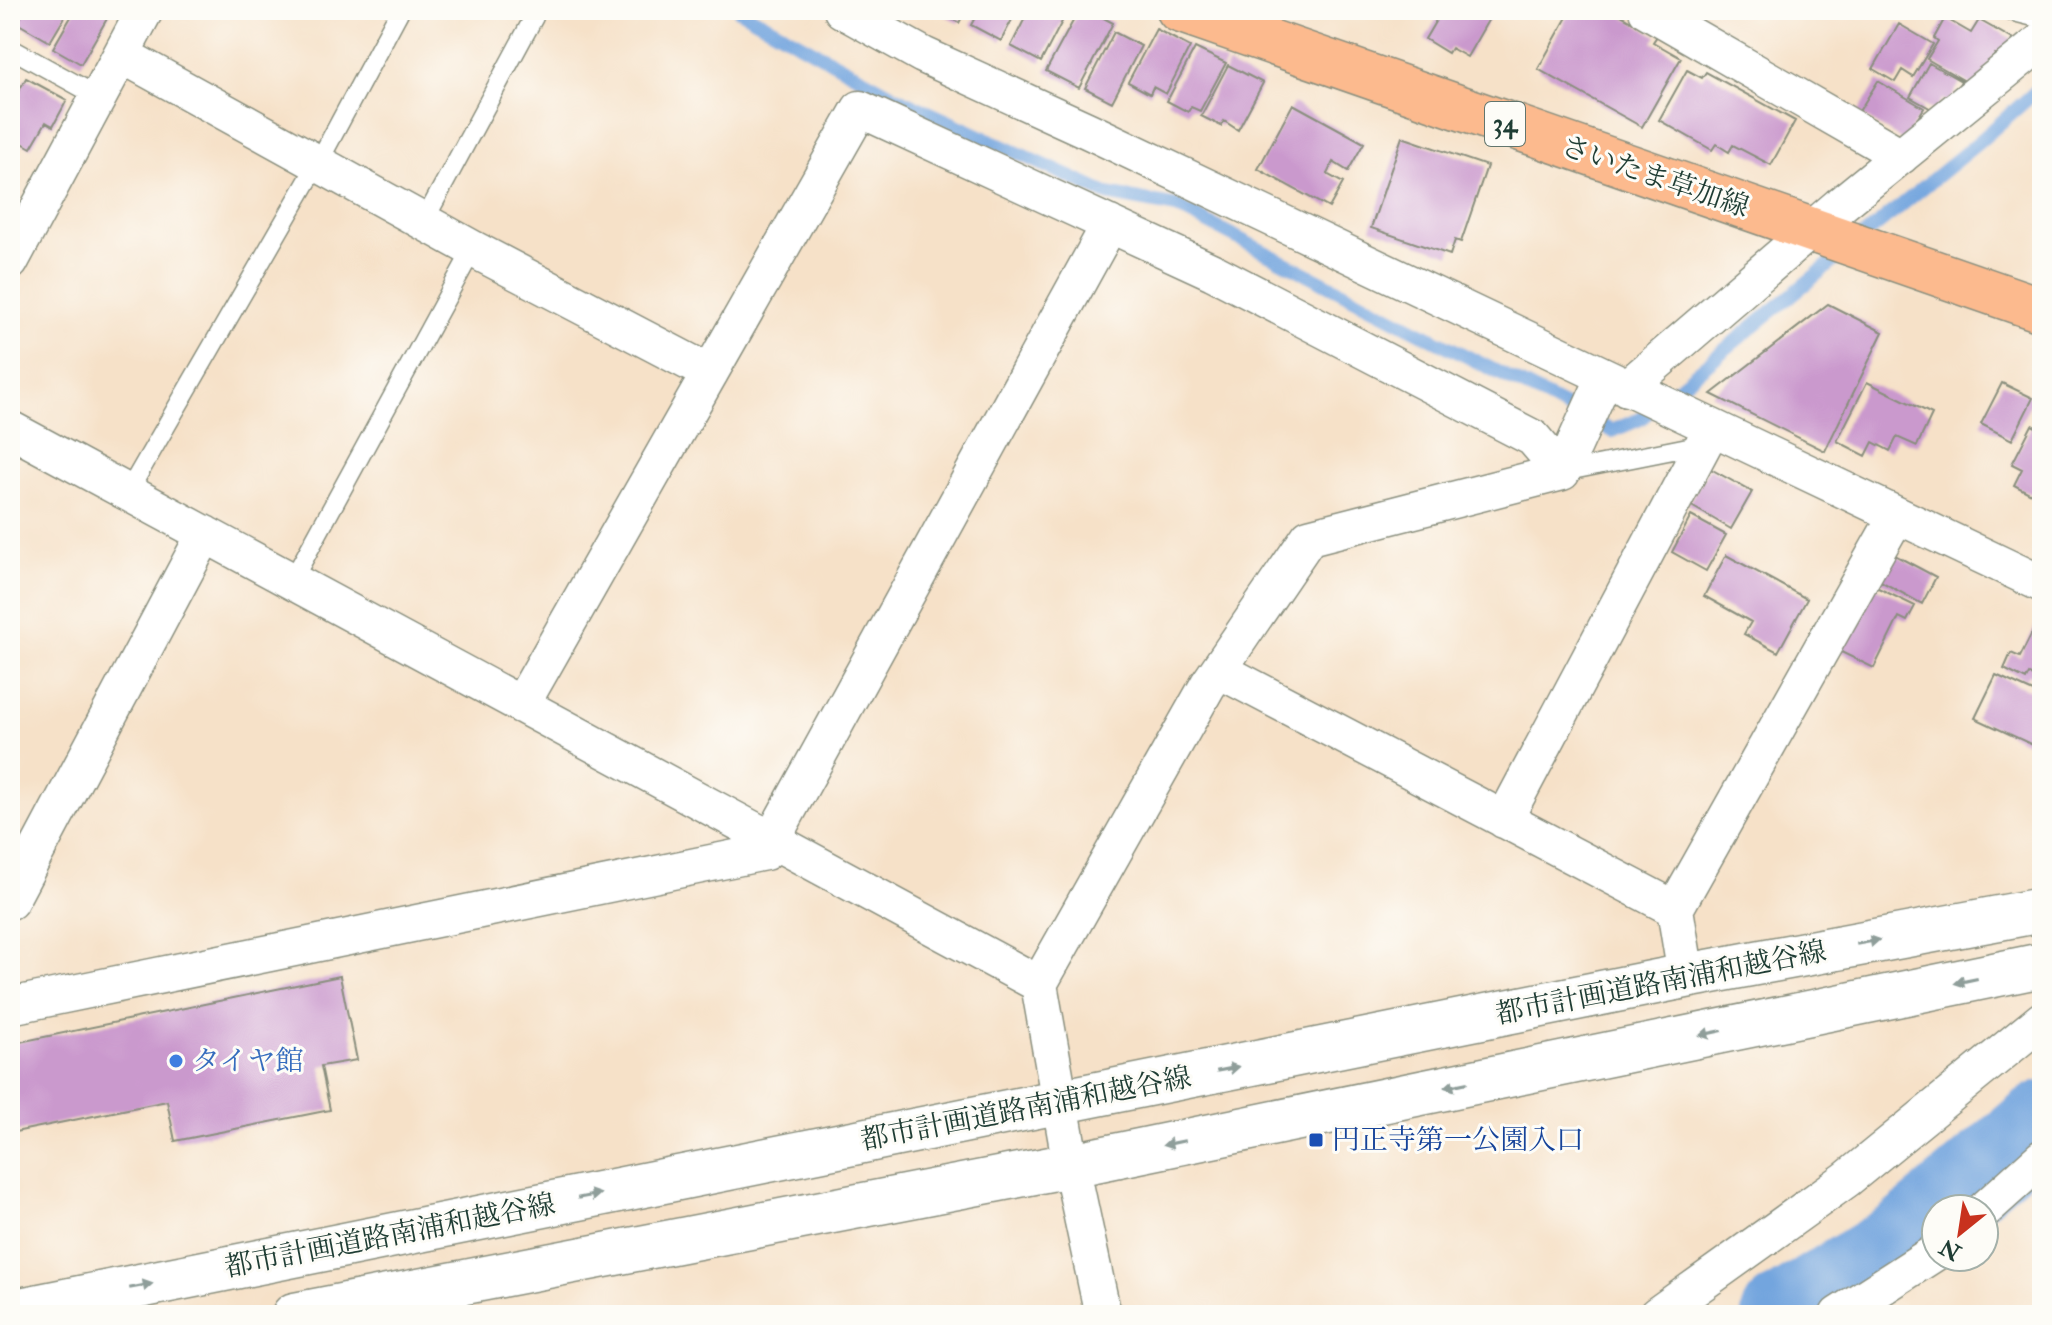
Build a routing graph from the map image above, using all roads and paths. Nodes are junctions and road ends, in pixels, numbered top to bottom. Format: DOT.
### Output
graph roads {
  1 [pos="145,10"];
  2 [pos="400,10"];
  3 [pos="842,10"];
  4 [pos="1179,10"];
  5 [pos="1648,10"];
  6 [pos="2006,10"];
  7 [pos="534,17"];
  8 [pos="2042,19"];
  9 [pos="2042,41"];
  10 [pos="10,48"];
  11 [pos="122,55"];
  12 [pos="99,97"];
  13 [pos="1901,156"];
  14 [pos="318,163"];
  15 [pos="424,221"];
  16 [pos="1110,224"];
  17 [pos="1821,233"];
  18 [pos="473,249"];
  19 [pos="10,262"];
  20 [pos="2042,310"];
  21 [pos="710,373"];
  22 [pos="1616,382"];
  23 [pos="10,429"];
  24 [pos="1708,436"];
  25 [pos="1562,472"];
  26 [pos="128,492"];
  27 [pos="1897,515"];
  28 [pos="205,534"];
  29 [pos="292,581"];
  30 [pos="2042,584"];
  31 [pos="1219,670"];
  32 [pos="521,705"];
  33 [pos="1504,820"];
  34 [pos="773,841"];
  35 [pos="10,901"];
  36 [pos="1675,909"];
  37 [pos="2042,910"];
  38 [pos="2042,965"];
  39 [pos="1686,976"];
  40 [pos="1039,984"];
  41 [pos="10,1006"];
  42 [pos="2042,1020"];
  43 [pos="1061,1102"];
  44 [pos="2042,1158"];
  45 [pos="1071,1165"];
  46 [pos="2000,1196"];
  47 [pos="1920,1262"];
  48 [pos="10,1312"];
  49 [pos="294,1315"];
  50 [pos="1103,1315"];
  51 [pos="1657,1315"];
  52 [pos="1838,1315"];
  1 -- 11 [label="street"];
  2 -- 14 [label="lane"];
  3 -- 22 [label="street"];
  4 -- 17 [label="main road, さいたま草加線 / 34"];
  5 -- 13 [label="street"];
  6 -- 8 [label="lane"];
  7 -- 15 [label="lane"];
  9 -- 13 [label="street"];
  10 -- 12 [label="lane"];
  11 -- 12 [label="street"];
  11 -- 14 [label="street"];
  12 -- 19 [label="street"];
  13 -- 17 [label="street"];
  14 -- 15 [label="street"];
  14 -- 26 [label="lane"];
  15 -- 18 [label="street"];
  16 -- 21 [label="street"];
  16 -- 25 [label="street"];
  16 -- 34 [label="street"];
  17 -- 20 [label="main road, さいたま草加線 / 34"];
  17 -- 22 [label="street"];
  18 -- 21 [label="street"];
  18 -- 29 [label="lane"];
  21 -- 32 [label="street"];
  22 -- 24 [label="street"];
  22 -- 25 [label="street"];
  23 -- 26 [label="street"];
  24 -- 25 [label="lane"];
  24 -- 27 [label="street"];
  24 -- 33 [label="street"];
  25 -- 31 [label="street"];
  26 -- 28 [label="street"];
  27 -- 30 [label="street"];
  27 -- 36 [label="street"];
  28 -- 29 [label="street"];
  28 -- 35 [label="street"];
  29 -- 32 [label="street"];
  31 -- 33 [label="street"];
  31 -- 40 [label="street"];
  32 -- 34 [label="street"];
  33 -- 36 [label="street"];
  34 -- 40 [label="street"];
  34 -- 41 [label="street"];
  36 -- 39 [label="street"];
  39 -- 37 [label="street, 都市計画道路南浦和越谷線, one-way"];
  38 -- 45 [label="street, 都市計画道路南浦和越谷線, one-way"];
  43 -- 39 [label="street, 都市計画道路南浦和越谷線, one-way"];
  40 -- 43 [label="street"];
  42 -- 51 [label="street"];
  43 -- 45 [label="street"];
  48 -- 43 [label="street, 都市計画道路南浦和越谷線, one-way"];
  44 -- 46 [label="street"];
  45 -- 49 [label="street, 都市計画道路南浦和越谷線"];
  45 -- 50 [label="street"];
  47 -- 52 [label="street"];
}
